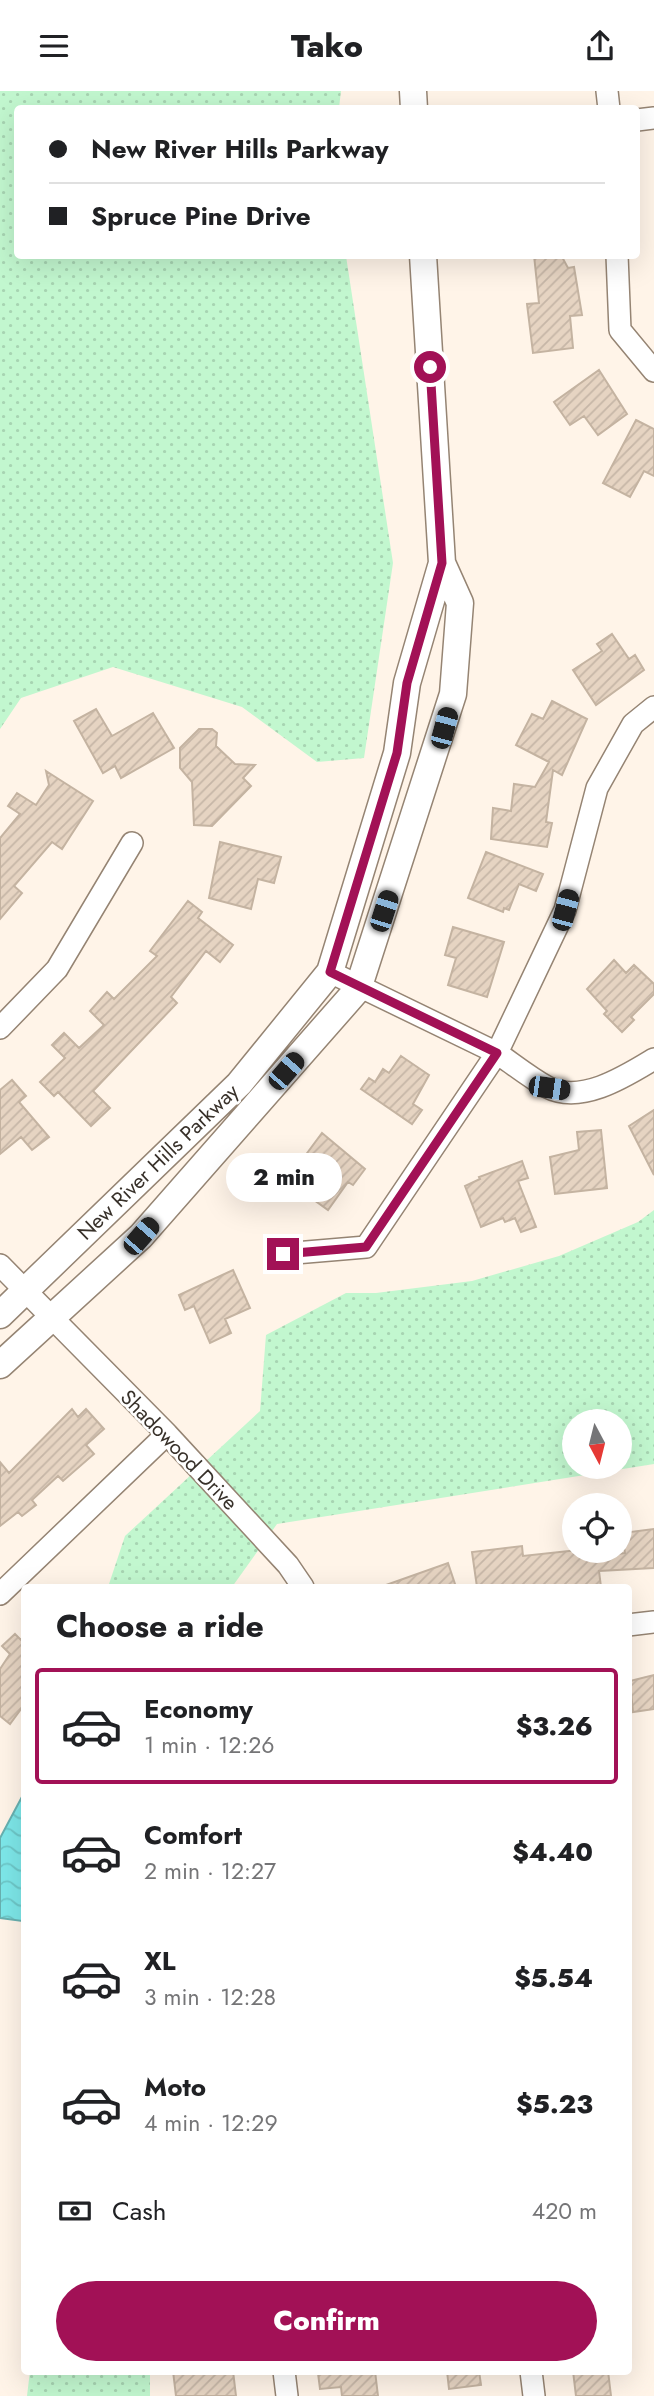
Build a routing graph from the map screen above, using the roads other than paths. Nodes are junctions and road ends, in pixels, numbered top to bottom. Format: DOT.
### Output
graph roads {
  1 [pos="423,259"];
  2 [pos="617,259"];
  3 [pos="654,371"];
  4 [pos="442,563"];
  5 [pos="654,707"];
  6 [pos="132,843"];
  7 [pos="330,972"];
  8 [pos="358,989"];
  9 [pos="0,1028"];
  10 [pos="497,1053"];
  11 [pos="654,1059"];
  12 [pos="283,1254"];
  13 [pos="0,1265"];
  14 [pos="24,1290"];
  15 [pos="0,1315"];
  16 [pos="50,1317"];
  17 [pos="0,1365"];
  18 [pos="167,1434"];
  19 [pos="301,1584"];
  20 [pos="0,1594"];
  21 [pos="654,1622"];
  22 [pos="632,1625"];
  23 [pos="284,2375"];
  24 [pos="531,2375"];
  25 [pos="287,2396"];
  26 [pos="534,2396"];
  1 -- 4 [label="street, New River Hills Parkway"];
  2 -- 3 [label="street"];
  4 -- 7 [label="street, New River Hills Parkway"];
  4 -- 8 [label="street, New River Hills Parkway"];
  5 -- 10 [label="street"];
  6 -- 9 [label="street"];
  7 -- 8 [label="street"];
  7 -- 14 [label="street, New River Hills Parkway"];
  8 -- 10 [label="street"];
  8 -- 16 [label="street, New River Hills Parkway"];
  10 -- 11 [label="street"];
  10 -- 12 [label="street"];
  13 -- 14 [label="street, Shadowood Drive"];
  14 -- 15 [label="street, New River Hills Parkway"];
  14 -- 16 [label="street, Shadowood Drive"];
  16 -- 17 [label="street, New River Hills Parkway"];
  16 -- 18 [label="street, Shadowood Drive"];
  18 -- 19 [label="street, Shadowood Drive"];
  18 -- 20 [label="street"];
  21 -- 22 [label="street"];
  23 -- 25 [label="street"];
  24 -- 26 [label="street"];
}
